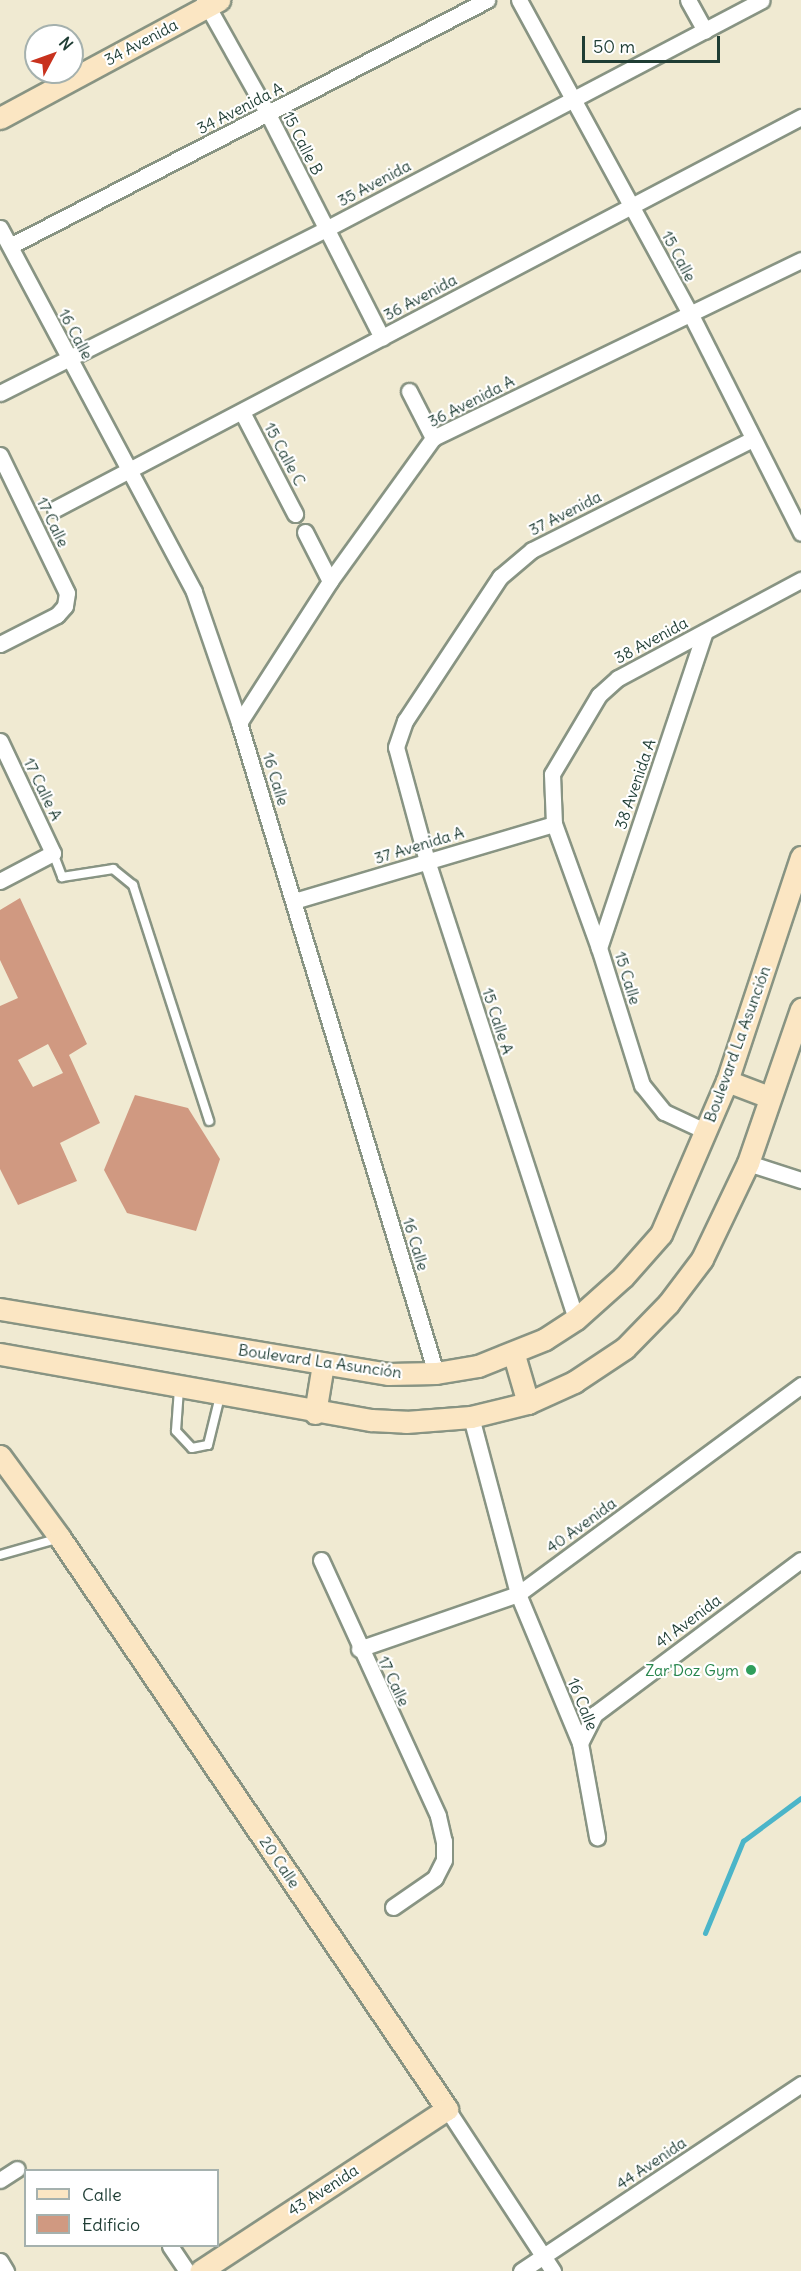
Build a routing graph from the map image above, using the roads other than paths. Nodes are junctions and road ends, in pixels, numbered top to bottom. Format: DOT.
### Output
graph roads {
  1 [pos="487,0"];
  2 [pos="519,0"];
  3 [pos="688,0"];
  4 [pos="762,0"];
  5 [pos="210,2"];
  6 [pos="705,31"];
  7 [pos="570,98"];
  8 [pos="268,114"];
  9 [pos="801,117"];
  10 [pos="0,118"];
  11 [pos="631,204"];
  12 [pos="0,228"];
  13 [pos="326,229"];
  14 [pos="10,246"];
  15 [pos="801,260"];
  16 [pos="691,315"];
  17 [pos="382,338"];
  18 [pos="69,359"];
  19 [pos="409,391"];
  20 [pos="0,393"];
  21 [pos="242,412"];
  22 [pos="433,438"];
  23 [pos="753,439"];
  24 [pos="0,455"];
  25 [pos="128,472"];
  26 [pos="55,509"];
  27 [pos="295,514"];
  28 [pos="305,532"];
  29 [pos="801,533"];
  30 [pos="801,580"];
  31 [pos="330,581"];
  32 [pos="705,632"];
  33 [pos="0,644"];
  34 [pos="240,723"];
  35 [pos="399,732"];
  36 [pos="0,741"];
  37 [pos="551,807"];
  38 [pos="554,824"];
  39 [pos="53,853"];
  40 [pos="801,857"];
  41 [pos="427,861"];
  42 [pos="0,881"];
  43 [pos="294,901"];
  44 [pos="599,948"];
  45 [pos="801,1009"];
  46 [pos="727,1081"];
  47 [pos="769,1096"];
  48 [pos="209,1121"];
  49 [pos="705,1131"];
  50 [pos="748,1163"];
  51 [pos="801,1180"];
  52 [pos="0,1309"];
  53 [pos="576,1318"];
  54 [pos="0,1353"];
  55 [pos="514,1355"];
  56 [pos="323,1364"];
  57 [pos="436,1373"];
  58 [pos="801,1385"];
  59 [pos="179,1387"];
  60 [pos="220,1396"];
  61 [pos="528,1402"];
  62 [pos="315,1413"];
  63 [pos="471,1417"];
  64 [pos="0,1456"];
  65 [pos="60,1538"];
  66 [pos="0,1555"];
  67 [pos="321,1560"];
  68 [pos="801,1560"];
  69 [pos="518,1594"];
  70 [pos="359,1649"];
  71 [pos="580,1743"];
  72 [pos="597,1837"];
  73 [pos="393,1907"];
  74 [pos="800,2086"];
  75 [pos="447,2109"];
  76 [pos="17,2169"];
  77 [pos="0,2180"];
  78 [pos="171,2247"];
  79 [pos="543,2256"];
  80 [pos="0,2262"];
  81 [pos="6,2271"];
  82 [pos="187,2271"];
  83 [pos="200,2271"];
  84 [pos="521,2271"];
  85 [pos="553,2271"];
  1 -- 8 [label="street, 34 Avenida A"];
  2 -- 7 [label="street, 15 Calle"];
  3 -- 6 [label="street"];
  4 -- 6 [label="street, 35 Avenida"];
  5 -- 8 [label="street, 15 Calle B"];
  5 -- 10 [label="main road, 34 Avenida"];
  6 -- 7 [label="street, 35 Avenida"];
  7 -- 11 [label="street, 15 Calle"];
  7 -- 13 [label="street, 35 Avenida"];
  8 -- 13 [label="street, 15 Calle B"];
  8 -- 14 [label="street, 34 Avenida A"];
  9 -- 11 [label="street, 36 Avenida"];
  11 -- 16 [label="street, 15 Calle"];
  11 -- 17 [label="street, 36 Avenida"];
  12 -- 14 [label="street, 16 Calle"];
  13 -- 17 [label="street, 15 Calle B"];
  13 -- 18 [label="street, 35 Avenida"];
  14 -- 18 [label="street, 16 Calle"];
  15 -- 16 [label="street, 36 Avenida A"];
  16 -- 22 [label="street, 36 Avenida A"];
  16 -- 23 [label="street, 15 Calle"];
  17 -- 21 [label="street, 36 Avenida"];
  18 -- 20 [label="street, 35 Avenida"];
  18 -- 25 [label="street, 16 Calle"];
  19 -- 22 [label="street"];
  21 -- 25 [label="street, 36 Avenida"];
  21 -- 27 [label="street, 15 Calle C"];
  22 -- 31 [label="street, 36 Avenida A"];
  23 -- 29 [label="street, 15 Calle"];
  23 -- 35 [label="street, 37 Avenida"];
  24 -- 33 [label="street, 17 Calle"];
  25 -- 26 [label="street, 36 Avenida"];
  25 -- 34 [label="street, 16 Calle"];
  28 -- 31 [label="street"];
  30 -- 32 [label="street, 38 Avenida"];
  31 -- 34 [label="street, 36 Avenida A"];
  32 -- 37 [label="street, 38 Avenida"];
  32 -- 44 [label="street, 38 Avenida A"];
  34 -- 43 [label="street, 16 Calle"];
  35 -- 41 [label="street, 15 Calle A"];
  36 -- 39 [label="street, 17 Calle A"];
  37 -- 38 [label="street, 15 Calle"];
  38 -- 41 [label="street, 37 Avenida A"];
  38 -- 44 [label="street, 15 Calle"];
  39 -- 42 [label="street"];
  39 -- 48 [label="lane"];
  40 -- 46 [label="main road, Boulevard La Asunción"];
  41 -- 43 [label="street, 37 Avenida A"];
  41 -- 53 [label="street, 15 Calle A"];
  43 -- 57 [label="street, 16 Calle"];
  44 -- 49 [label="street, 15 Calle"];
  45 -- 47 [label="main road"];
  46 -- 47 [label="main road"];
  46 -- 49 [label="main road, Boulevard La Asunción"];
  47 -- 50 [label="main road"];
  49 -- 53 [label="main road, Boulevard La Asunción"];
  50 -- 51 [label="street"];
  50 -- 61 [label="main road"];
  52 -- 56 [label="main road, Boulevard La Asunción"];
  53 -- 55 [label="main road, Boulevard La Asunción"];
  54 -- 59 [label="main road"];
  55 -- 57 [label="main road, Boulevard La Asunción"];
  55 -- 61 [label="main road"];
  56 -- 57 [label="main road, Boulevard La Asunción"];
  56 -- 62 [label="main road"];
  58 -- 69 [label="street, 40 Avenida"];
  59 -- 60 [label="main road"];
  59 -- 60 [label="lane"];
  60 -- 62 [label="main road"];
  61 -- 63 [label="main road"];
  62 -- 63 [label="main road"];
  63 -- 69 [label="street, 16 Calle"];
  64 -- 65 [label="main road, 20 Calle"];
  65 -- 66 [label="lane"];
  65 -- 75 [label="main road, 20 Calle"];
  67 -- 70 [label="street, 17 Calle"];
  68 -- 71 [label="street, 41 Avenida"];
  69 -- 70 [label="street, 40 Avenida"];
  69 -- 71 [label="street, 16 Calle"];
  70 -- 73 [label="street, 17 Calle"];
  71 -- 72 [label="street, 16 Calle"];
  74 -- 79 [label="street, 44 Avenida"];
  75 -- 79 [label="street, 20 Calle"];
  75 -- 83 [label="main road, 43 Avenida"];
  76 -- 77 [label="street"];
  78 -- 82 [label="street"];
  79 -- 84 [label="street, 44 Avenida"];
  79 -- 85 [label="street, 20 Calle"];
  80 -- 81 [label="street"];
}
